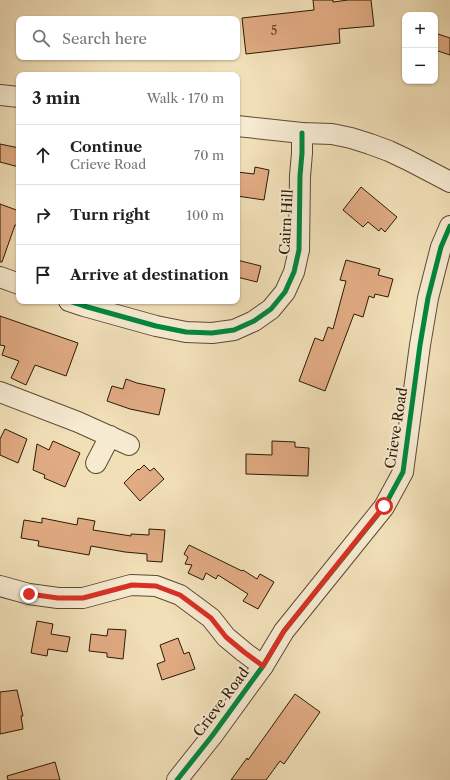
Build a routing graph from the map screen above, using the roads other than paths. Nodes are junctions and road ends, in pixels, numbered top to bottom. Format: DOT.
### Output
graph roads {
  1 [pos="0,95"];
  2 [pos="16,97"];
  3 [pos="240,126"];
  4 [pos="302,133"];
  5 [pos="450,182"];
  6 [pos="450,226"];
  7 [pos="0,277"];
  8 [pos="16,283"];
  9 [pos="78,304"];
  10 [pos="0,392"];
  11 [pos="110,436"];
  12 [pos="129,445"];
  13 [pos="96,463"];
  14 [pos="0,586"];
  15 [pos="263,666"];
  16 [pos="177,780"];
  1 -- 2 [label="street"];
  3 -- 4 [label="street"];
  4 -- 5 [label="street"];
  4 -- 9 [label="street, Cairn Hill"];
  6 -- 15 [label="street, Crieve Road"];
  7 -- 8 [label="street"];
  10 -- 11 [label="street"];
  11 -- 12 [label="street"];
  11 -- 13 [label="street"];
  14 -- 15 [label="street"];
  15 -- 16 [label="street, Crieve Road"];
}
